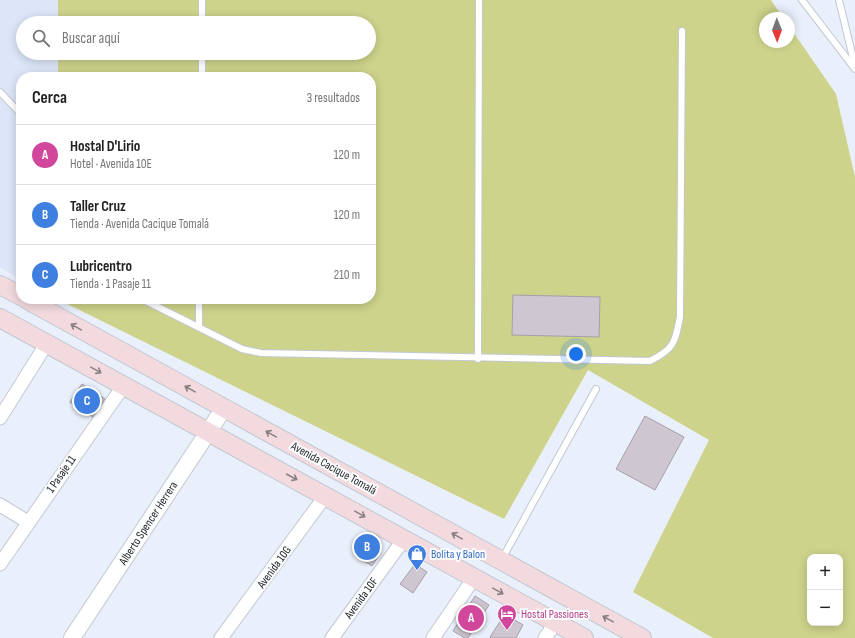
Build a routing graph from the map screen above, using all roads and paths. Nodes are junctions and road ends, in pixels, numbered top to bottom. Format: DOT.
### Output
graph roads {
  1 [pos="202,0"];
  2 [pos="479,0"];
  3 [pos="802,0"];
  4 [pos="839,0"];
  5 [pos="202,16"];
  6 [pos="682,31"];
  7 [pos="202,60"];
  8 [pos="855,68"];
  9 [pos="202,72"];
  10 [pos="0,92"];
  11 [pos="16,109"];
  12 [pos="0,285"];
  13 [pos="16,293"];
  14 [pos="40,304"];
  15 [pos="152,304"];
  16 [pos="199,304"];
  17 [pos="0,318"];
  18 [pos="199,327"];
  19 [pos="46,343"];
  20 [pos="478,358"];
  21 [pos="124,385"];
  22 [pos="596,389"];
  23 [pos="224,408"];
  24 [pos="0,418"];
  25 [pos="208,432"];
  26 [pos="326,495"];
  27 [pos="0,505"];
  28 [pos="28,522"];
  29 [pos="404,539"];
  30 [pos="502,561"];
  31 [pos="0,564"];
  32 [pos="474,578"];
  33 [pos="556,622"];
  34 [pos="72,638"];
  35 [pos="221,638"];
  36 [pos="332,638"];
  37 [pos="433,638"];
  38 [pos="545,638"];
  39 [pos="584,638"];
  40 [pos="642,638"];
  1 -- 5 [label="lane"];
  2 -- 20 [label="lane"];
  3 -- 8 [label="lane"];
  4 -- 8 [label="lane"];
  6 -- 20 [label="lane"];
  7 -- 9 [label="lane"];
  10 -- 11 [label="lane"];
  12 -- 13 [label="main road"];
  23 -- 14 [label="main road, Avenida Cacique Tomalá, one-way"];
  15 -- 18 [label="lane"];
  16 -- 18 [label="lane"];
  17 -- 19 [label="main road"];
  18 -- 20 [label="lane"];
  19 -- 21 [label="main road, one-way"];
  19 -- 24 [label="street"];
  21 -- 25 [label="main road"];
  21 -- 28 [label="street, 1 Pasaje 11"];
  22 -- 30 [label="lane"];
  23 -- 25 [label="street, Alberto Spencer Herrera"];
  30 -- 23 [label="main road, Avenida Cacique Tomalá, one-way"];
  25 -- 26 [label="main road, one-way"];
  25 -- 34 [label="street, Alberto Spencer Herrera"];
  26 -- 29 [label="main road, one-way"];
  26 -- 35 [label="street, Avenida 10G"];
  27 -- 28 [label="street"];
  28 -- 31 [label="street, 1 Pasaje 11"];
  29 -- 32 [label="main road"];
  29 -- 36 [label="street, Avenida 10F"];
  40 -- 30 [label="main road, Avenida Cacique Tomalá, one-way"];
  32 -- 33 [label="main road, one-way"];
  32 -- 37 [label="street"];
  33 -- 38 [label="street"];
  33 -- 39 [label="main road"];
}
